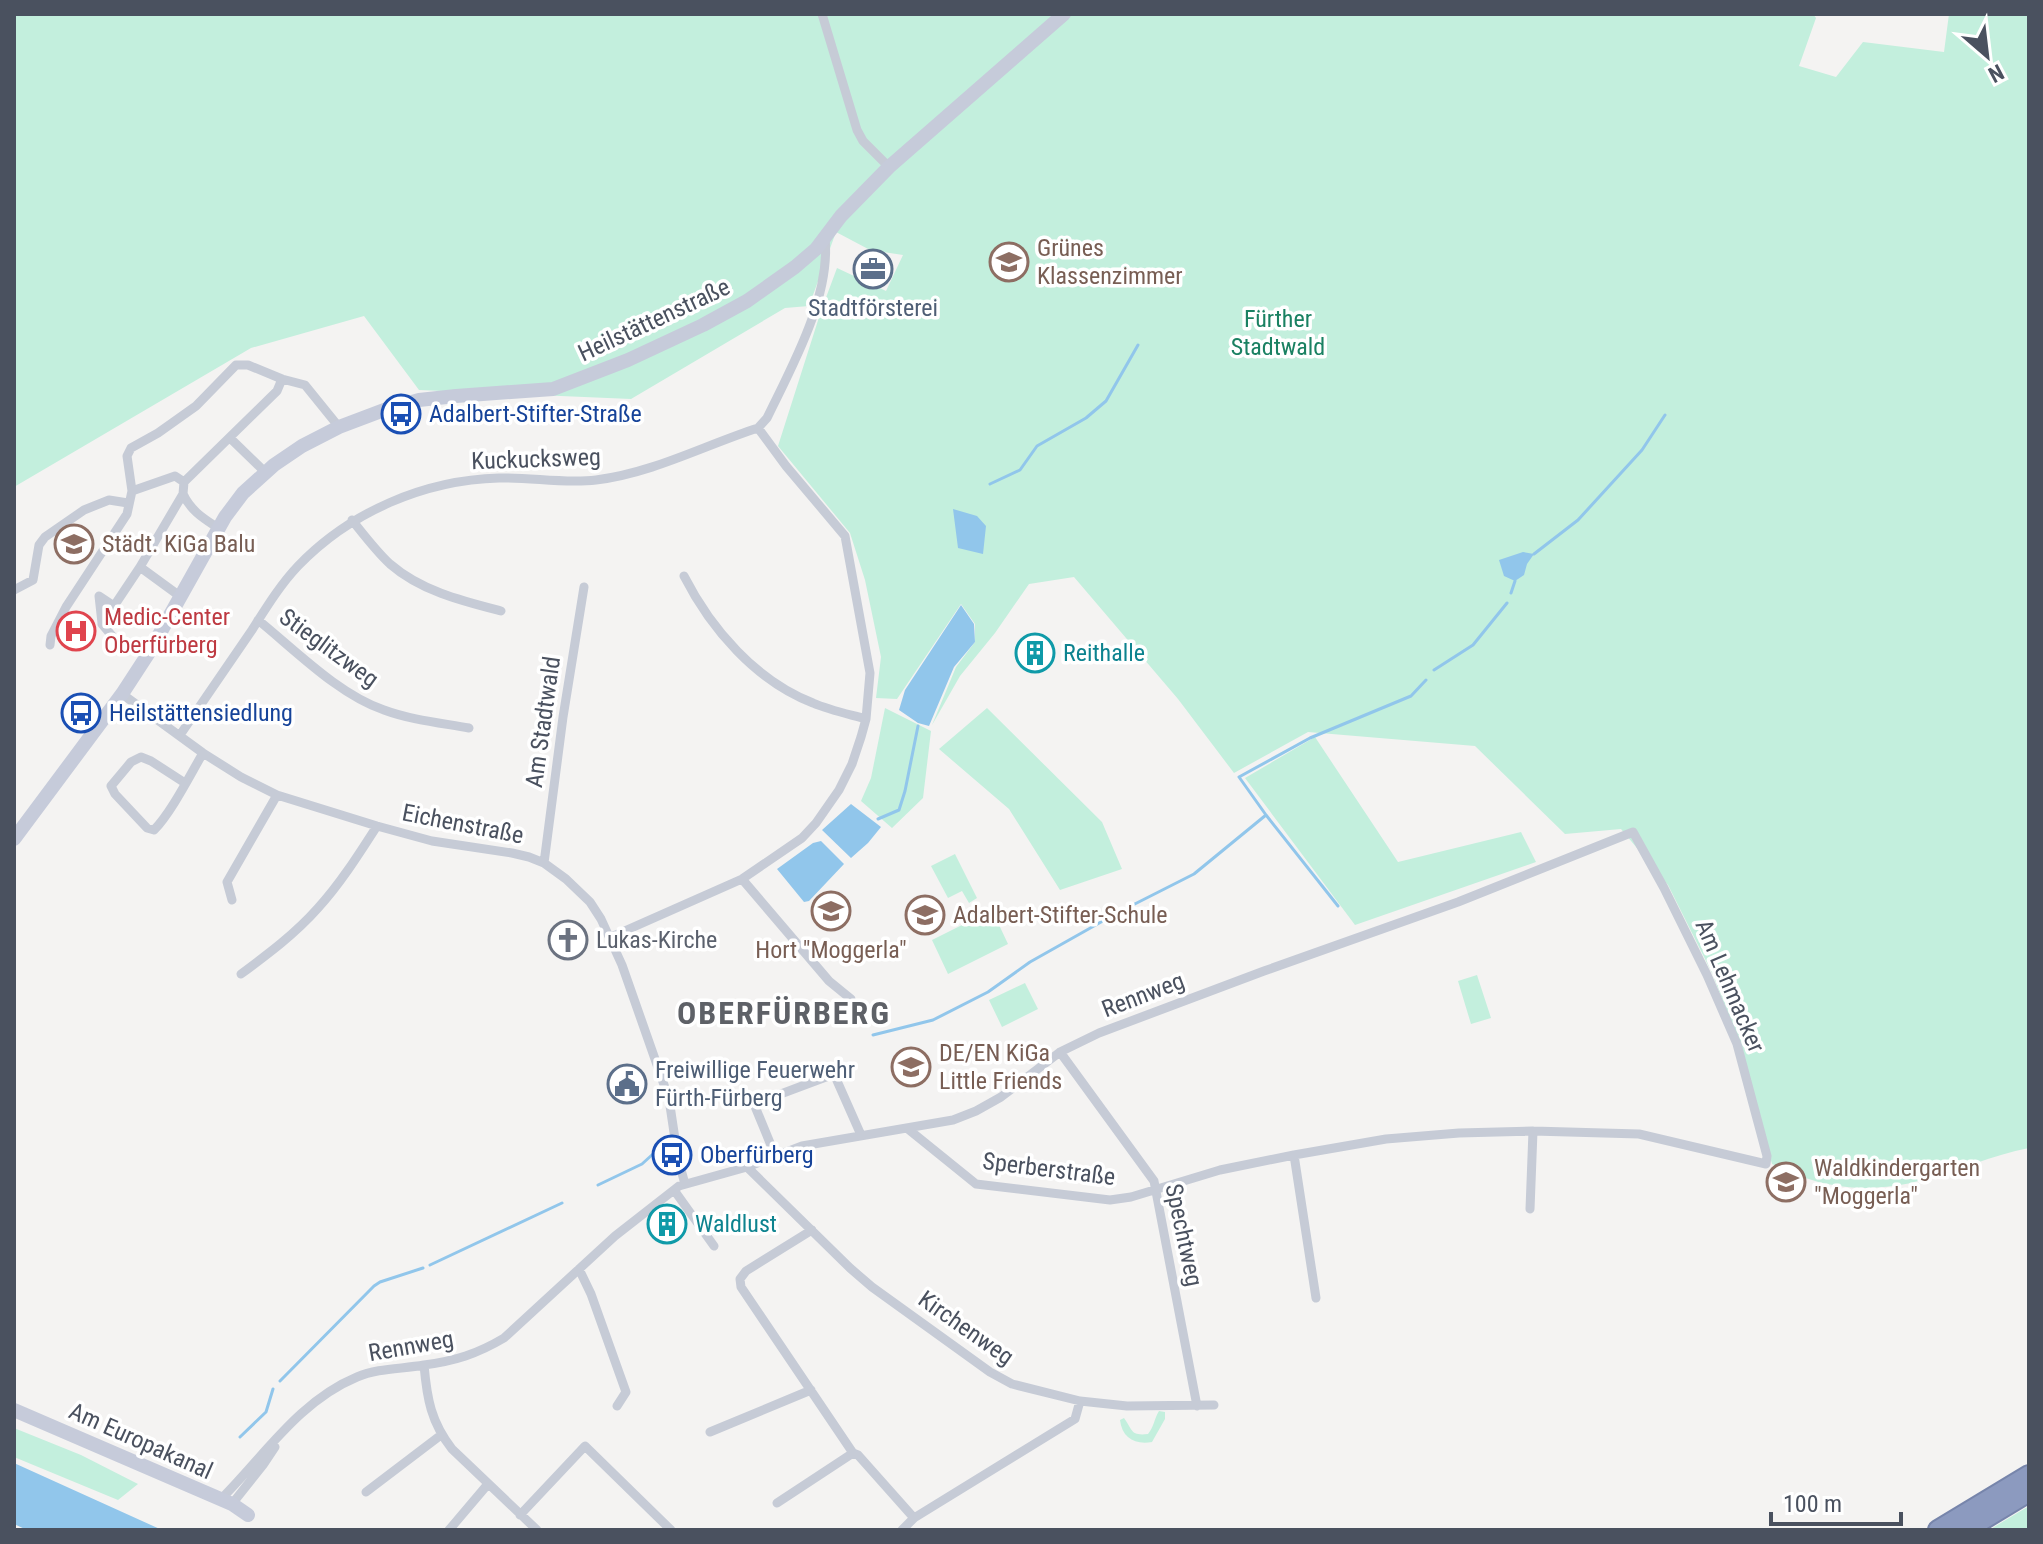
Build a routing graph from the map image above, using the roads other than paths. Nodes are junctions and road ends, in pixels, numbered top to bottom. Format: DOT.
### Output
graph roads {
  1 [pos="822,14"];
  2 [pos="1064,14"];
  3 [pos="889,167"];
  4 [pos="825,238"];
  5 [pos="282,379"];
  6 [pos="339,427"];
  7 [pos="758,428"];
  8 [pos="230,438"];
  9 [pos="265,472"];
  10 [pos="184,482"];
  11 [pos="132,491"];
  12 [pos="183,494"];
  13 [pos="128,503"];
  14 [pos="352,520"];
  15 [pos="218,528"];
  16 [pos="140,567"];
  17 [pos="684,576"];
  18 [pos="81,584"];
  19 [pos="584,587"];
  20 [pos="14,590"];
  21 [pos="99,596"];
  22 [pos="181,597"];
  23 [pos="114,606"];
  24 [pos="501,611"];
  25 [pos="258,620"];
  26 [pos="102,624"];
  27 [pos="113,637"];
  28 [pos="50,645"];
  29 [pos="122,694"];
  30 [pos="866,719"];
  31 [pos="469,728"];
  32 [pos="180,735"];
  33 [pos="203,753"];
  34 [pos="185,783"];
  35 [pos="277,795"];
  36 [pos="377,826"];
  37 [pos="1633,832"];
  38 [pos="15,836"];
  39 [pos="544,863"];
  40 [pos="742,879"];
  41 [pos="232,900"];
  42 [pos="611,937"];
  43 [pos="241,974"];
  44 [pos="851,999"];
  45 [pos="1060,1052"];
  46 [pos="908,1129"];
  47 [pos="1533,1131"];
  48 [pos="861,1135"];
  49 [pos="775,1155"];
  50 [pos="1294,1155"];
  51 [pos="1766,1164"];
  52 [pos="747,1167"];
  53 [pos="685,1184"];
  54 [pos="674,1190"];
  55 [pos="1156,1190"];
  56 [pos="1530,1209"];
  57 [pos="812,1230"];
  58 [pos="714,1246"];
  59 [pos="579,1269"];
  60 [pos="1316,1298"];
  61 [pos="424,1365"];
  62 [pos="811,1390"];
  63 [pos="1080,1401"];
  64 [pos="1214,1405"];
  65 [pos="617,1406"];
  66 [pos="1197,1406"];
  67 [pos="14,1410"];
  68 [pos="710,1432"];
  69 [pos="441,1435"];
  70 [pos="853,1453"];
  71 [pos="2029,1475"];
  72 [pos="488,1484"];
  73 [pos="366,1492"];
  74 [pos="2029,1492"];
  75 [pos="227,1502"];
  76 [pos="777,1503"];
  77 [pos="248,1515"];
  78 [pos="520,1515"];
  79 [pos="914,1518"];
  80 [pos="449,1530"];
  81 [pos="537,1530"];
  82 [pos="671,1530"];
  83 [pos="902,1530"];
  84 [pos="1938,1530"];
  85 [pos="1966,1530"];
  1 -- 3 [label="street"];
  2 -- 3 [label="street, Heilstättenstraße"];
  3 -- 4 [label="street, Heilstättenstraße"];
  4 -- 6 [label="street, Heilstättenstraße"];
  4 -- 7 [label="street"];
  5 -- 6 [label="street"];
  5 -- 8 [label="street"];
  5 -- 11 [label="street"];
  6 -- 9 [label="street, Heilstättenstraße"];
  7 -- 14 [label="street, Kuckucksweg"];
  7 -- 30 [label="street"];
  8 -- 9 [label="street"];
  8 -- 10 [label="street"];
  9 -- 15 [label="street, Heilstättenstraße"];
  10 -- 11 [label="street"];
  10 -- 12 [label="street"];
  11 -- 13 [label="street"];
  12 -- 15 [label="street"];
  12 -- 16 [label="street"];
  13 -- 18 [label="street"];
  13 -- 20 [label="street"];
  14 -- 24 [label="street"];
  14 -- 25 [label="street, Kuckucksweg"];
  15 -- 22 [label="street, Heilstättenstraße"];
  16 -- 22 [label="street"];
  16 -- 23 [label="street"];
  17 -- 30 [label="street"];
  18 -- 21 [label="street"];
  18 -- 28 [label="street"];
  19 -- 39 [label="street, Am Stadtwald"];
  21 -- 23 [label="street"];
  21 -- 26 [label="street"];
  22 -- 29 [label="street, Heilstättenstraße"];
  23 -- 26 [label="street"];
  25 -- 31 [label="street, Stieglitzweg"];
  25 -- 32 [label="street, Kuckucksweg"];
  26 -- 27 [label="street"];
  29 -- 32 [label="street, Eichenstraße"];
  29 -- 38 [label="street, Heilstättenstraße"];
  30 -- 40 [label="street"];
  32 -- 33 [label="street, Eichenstraße"];
  33 -- 34 [label="street"];
  33 -- 35 [label="street, Eichenstraße"];
  34 -- 34 [label="street"];
  35 -- 36 [label="street, Eichenstraße"];
  35 -- 41 [label="street"];
  36 -- 39 [label="street, Eichenstraße"];
  36 -- 43 [label="street"];
  37 -- 45 [label="street, Rennweg"];
  37 -- 51 [label="street, Am Lehmacker"];
  39 -- 42 [label="street, Eichenstraße"];
  40 -- 42 [label="street"];
  40 -- 44 [label="street"];
  42 -- 53 [label="street, Eichenstraße"];
  45 -- 46 [label="street, Rennweg"];
  45 -- 55 [label="street, Spechtweg"];
  46 -- 48 [label="street, Rennweg"];
  46 -- 55 [label="street, Sperberstraße"];
  47 -- 50 [label="street, Sperberstraße"];
  47 -- 51 [label="street, Sperberstraße"];
  47 -- 56 [label="street"];
  48 -- 49 [label="street, Rennweg"];
  48 -- 49 [label="street"];
  49 -- 52 [label="street, Rennweg"];
  50 -- 55 [label="street, Sperberstraße"];
  50 -- 60 [label="street"];
  52 -- 53 [label="street, Rennweg"];
  52 -- 57 [label="street, Kirchenweg"];
  53 -- 54 [label="street, Rennweg"];
  54 -- 58 [label="street"];
  54 -- 59 [label="street, Rennweg"];
  55 -- 66 [label="street, Spechtweg"];
  57 -- 62 [label="street"];
  57 -- 63 [label="street, Kirchenweg"];
  59 -- 61 [label="street, Rennweg"];
  59 -- 65 [label="street"];
  61 -- 69 [label="street"];
  61 -- 75 [label="street, Rennweg"];
  62 -- 68 [label="street"];
  62 -- 70 [label="street"];
  63 -- 66 [label="street, Kirchenweg"];
  63 -- 79 [label="street"];
  64 -- 66 [label="street, Kirchenweg"];
  67 -- 75 [label="street, Am Europakanal"];
  69 -- 72 [label="street"];
  69 -- 73 [label="street"];
  70 -- 76 [label="street"];
  70 -- 79 [label="street"];
  71 -- 84 [label="highway"];
  72 -- 78 [label="street"];
  72 -- 80 [label="street"];
  74 -- 85 [label="highway"];
  75 -- 77 [label="street, Am Europakanal"];
  78 -- 81 [label="street"];
  78 -- 82 [label="street"];
  79 -- 83 [label="street"];
}
